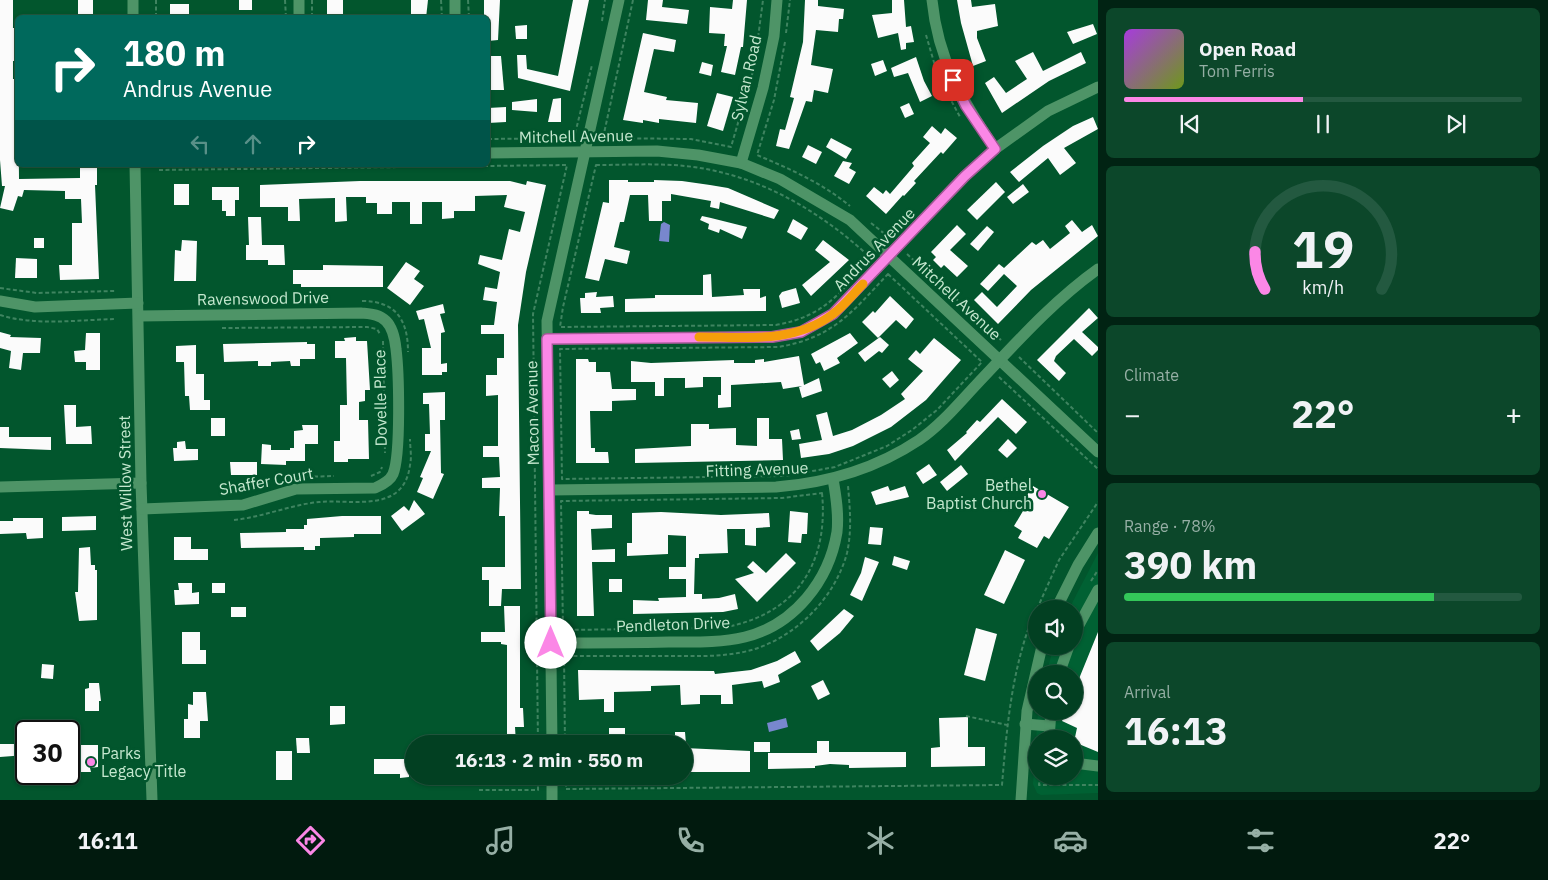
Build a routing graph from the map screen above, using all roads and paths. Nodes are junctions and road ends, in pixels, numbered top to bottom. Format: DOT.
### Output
graph roads {
  1 [pos="133,0"];
  2 [pos="156,0"];
  3 [pos="285,0"];
  4 [pos="299,0"];
  5 [pos="312,0"];
  6 [pos="441,0"];
  7 [pos="455,0"];
  8 [pos="468,0"];
  9 [pos="605,0"];
  10 [pos="619,0"];
  11 [pos="633,0"];
  12 [pos="763,0"];
  13 [pos="777,0"];
  14 [pos="932,0"];
  15 [pos="133,15"];
  16 [pos="156,15"];
  17 [pos="286,15"];
  18 [pos="299,15"];
  19 [pos="312,15"];
  20 [pos="442,15"];
  21 [pos="455,15"];
  22 [pos="469,15"];
  23 [pos="600,29"];
  24 [pos="925,31"];
  25 [pos="594,57"];
  26 [pos="1098,87"];
  27 [pos="962,119"];
  28 [pos="490,139"];
  29 [pos="995,149"];
  30 [pos="585,152"];
  31 [pos="490,153"];
  32 [pos="757,155"];
  33 [pos="741,163"];
  34 [pos="490,166"];
  35 [pos="136,167"];
  36 [pos="404,167"];
  37 [pos="159,170"];
  38 [pos="853,208"];
  39 [pos="868,221"];
  40 [pos="890,239"];
  41 [pos="912,248"];
  42 [pos="890,257"];
  43 [pos="1098,268"];
  44 [pos="0,288"];
  45 [pos="115,291"];
  46 [pos="0,301"];
  47 [pos="331,301"];
  48 [pos="360,301"];
  49 [pos="292,302"];
  50 [pos="138,303"];
  51 [pos="0,315"];
  52 [pos="139,316"];
  53 [pos="115,320"];
  54 [pos="386,321"];
  55 [pos="560,327"];
  56 [pos="222,328"];
  57 [pos="1007,336"];
  58 [pos="547,339"];
  59 [pos="1024,351"];
  60 [pos="408,354"];
  61 [pos="999,360"];
  62 [pos="999,377"];
  63 [pos="1098,433"];
  64 [pos="410,438"];
  65 [pos="1098,452"];
  66 [pos="1098,470"];
  67 [pos="342,476"];
  68 [pos="371,476"];
  69 [pos="392,477"];
  70 [pos="562,478"];
  71 [pos="295,479"];
  72 [pos="833,479"];
  73 [pos="141,483"];
  74 [pos="855,483"];
  75 [pos="0,487"];
  76 [pos="550,490"];
  77 [pos="1098,502"];
  78 [pos="142,509"];
  79 [pos="234,520"];
  80 [pos="1098,533"];
  81 [pos="1098,590"];
  82 [pos="1040,600"];
  83 [pos="1060,600"];
  84 [pos="1083,618"];
  85 [pos="1028,628"];
  86 [pos="563,630"];
  87 [pos="551,643"];
  88 [pos="1039,655"];
  89 [pos="966,716"];
  90 [pos="1050,720"];
  91 [pos="1025,724"];
  92 [pos="1007,725"];
  93 [pos="1049,726"];
  94 [pos="1049,730"];
  95 [pos="538,735"];
  96 [pos="552,735"];
  97 [pos="565,735"];
  98 [pos="1083,764"];
  99 [pos="1098,766"];
  100 [pos="538,785"];
  101 [pos="552,785"];
  102 [pos="566,785"];
  103 [pos="1083,785"];
  104 [pos="1098,785"];
  105 [pos="479,790"];
  106 [pos="152,800"];
  107 [pos="552,800"];
  108 [pos="1021,800"];
  1 -- 15 [label="street"];
  2 -- 16 [label="path"];
  3 -- 17 [label="path"];
  4 -- 18 [label="street"];
  5 -- 19 [label="path"];
  6 -- 20 [label="path"];
  7 -- 21 [label="street"];
  8 -- 22 [label="path"];
  9 -- 23 [label="path"];
  10 -- 30 [label="street, Macon Avenue"];
  11 -- 12 [label="path"];
  13 -- 33 [label="street, Sylvan Road"];
  14 -- 29 [label="street"];
  24 -- 27 [label="path"];
  25 -- 28 [label="path"];
  26 -- 29 [label="street, Andrus Avenue"];
  29 -- 42 [label="street, Andrus Avenue"];
  30 -- 31 [label="street, Mitchell Avenue"];
  30 -- 33 [label="street, Mitchell Avenue"];
  30 -- 58 [label="street, Macon Avenue"];
  32 -- 38 [label="path"];
  33 -- 42 [label="street, Mitchell Avenue"];
  34 -- 95 [label="path"];
  35 -- 50 [label="street, West Willow Street"];
  36 -- 37 [label="path"];
  39 -- 40 [label="path"];
  41 -- 57 [label="path"];
  42 -- 58 [label="street, Andrus Avenue"];
  42 -- 61 [label="street, Mitchell Avenue"];
  43 -- 61 [label="street, Fitting Avenue"];
  44 -- 45 [label="path"];
  46 -- 50 [label="street"];
  47 -- 49 [label="path"];
  48 -- 60 [label="path"];
  50 -- 52 [label="street, West Willow Street"];
  51 -- 53 [label="path"];
  52 -- 54 [label="street, Ravenswood Drive"];
  52 -- 73 [label="street, West Willow Street"];
  54 -- 69 [label="street, Dovelle Place"];
  55 -- 55 [label="path"];
  56 -- 68 [label="path"];
  58 -- 76 [label="street, Macon Avenue"];
  59 -- 63 [label="path"];
  61 -- 65 [label="street, Mitchell Avenue"];
  61 -- 72 [label="street, Fitting Avenue"];
  62 -- 66 [label="path"];
  64 -- 79 [label="path"];
  67 -- 71 [label="path"];
  69 -- 78 [label="street, Shaffer Court"];
  70 -- 70 [label="path"];
  72 -- 76 [label="street, Fitting Avenue"];
  72 -- 87 [label="street, Pendleton Drive"];
  73 -- 75 [label="street"];
  73 -- 78 [label="street, West Willow Street"];
  74 -- 97 [label="path"];
  76 -- 87 [label="street, Macon Avenue"];
  77 -- 82 [label="path"];
  78 -- 106 [label="street, West Willow Street"];
  80 -- 83 [label="street"];
  81 -- 84 [label="street"];
  85 -- 92 [label="path"];
  86 -- 86 [label="path"];
  87 -- 96 [label="street, Macon Avenue"];
  88 -- 91 [label="street"];
  89 -- 92 [label="path"];
  90 -- 93 [label="street"];
  91 -- 93 [label="street"];
  91 -- 108 [label="street"];
  92 -- 102 [label="path"];
  93 -- 94 [label="street"];
  98 -- 99 [label="street"];
  100 -- 105 [label="path"];
  101 -- 107 [label="street"];
  103 -- 104 [label="path"];
}
